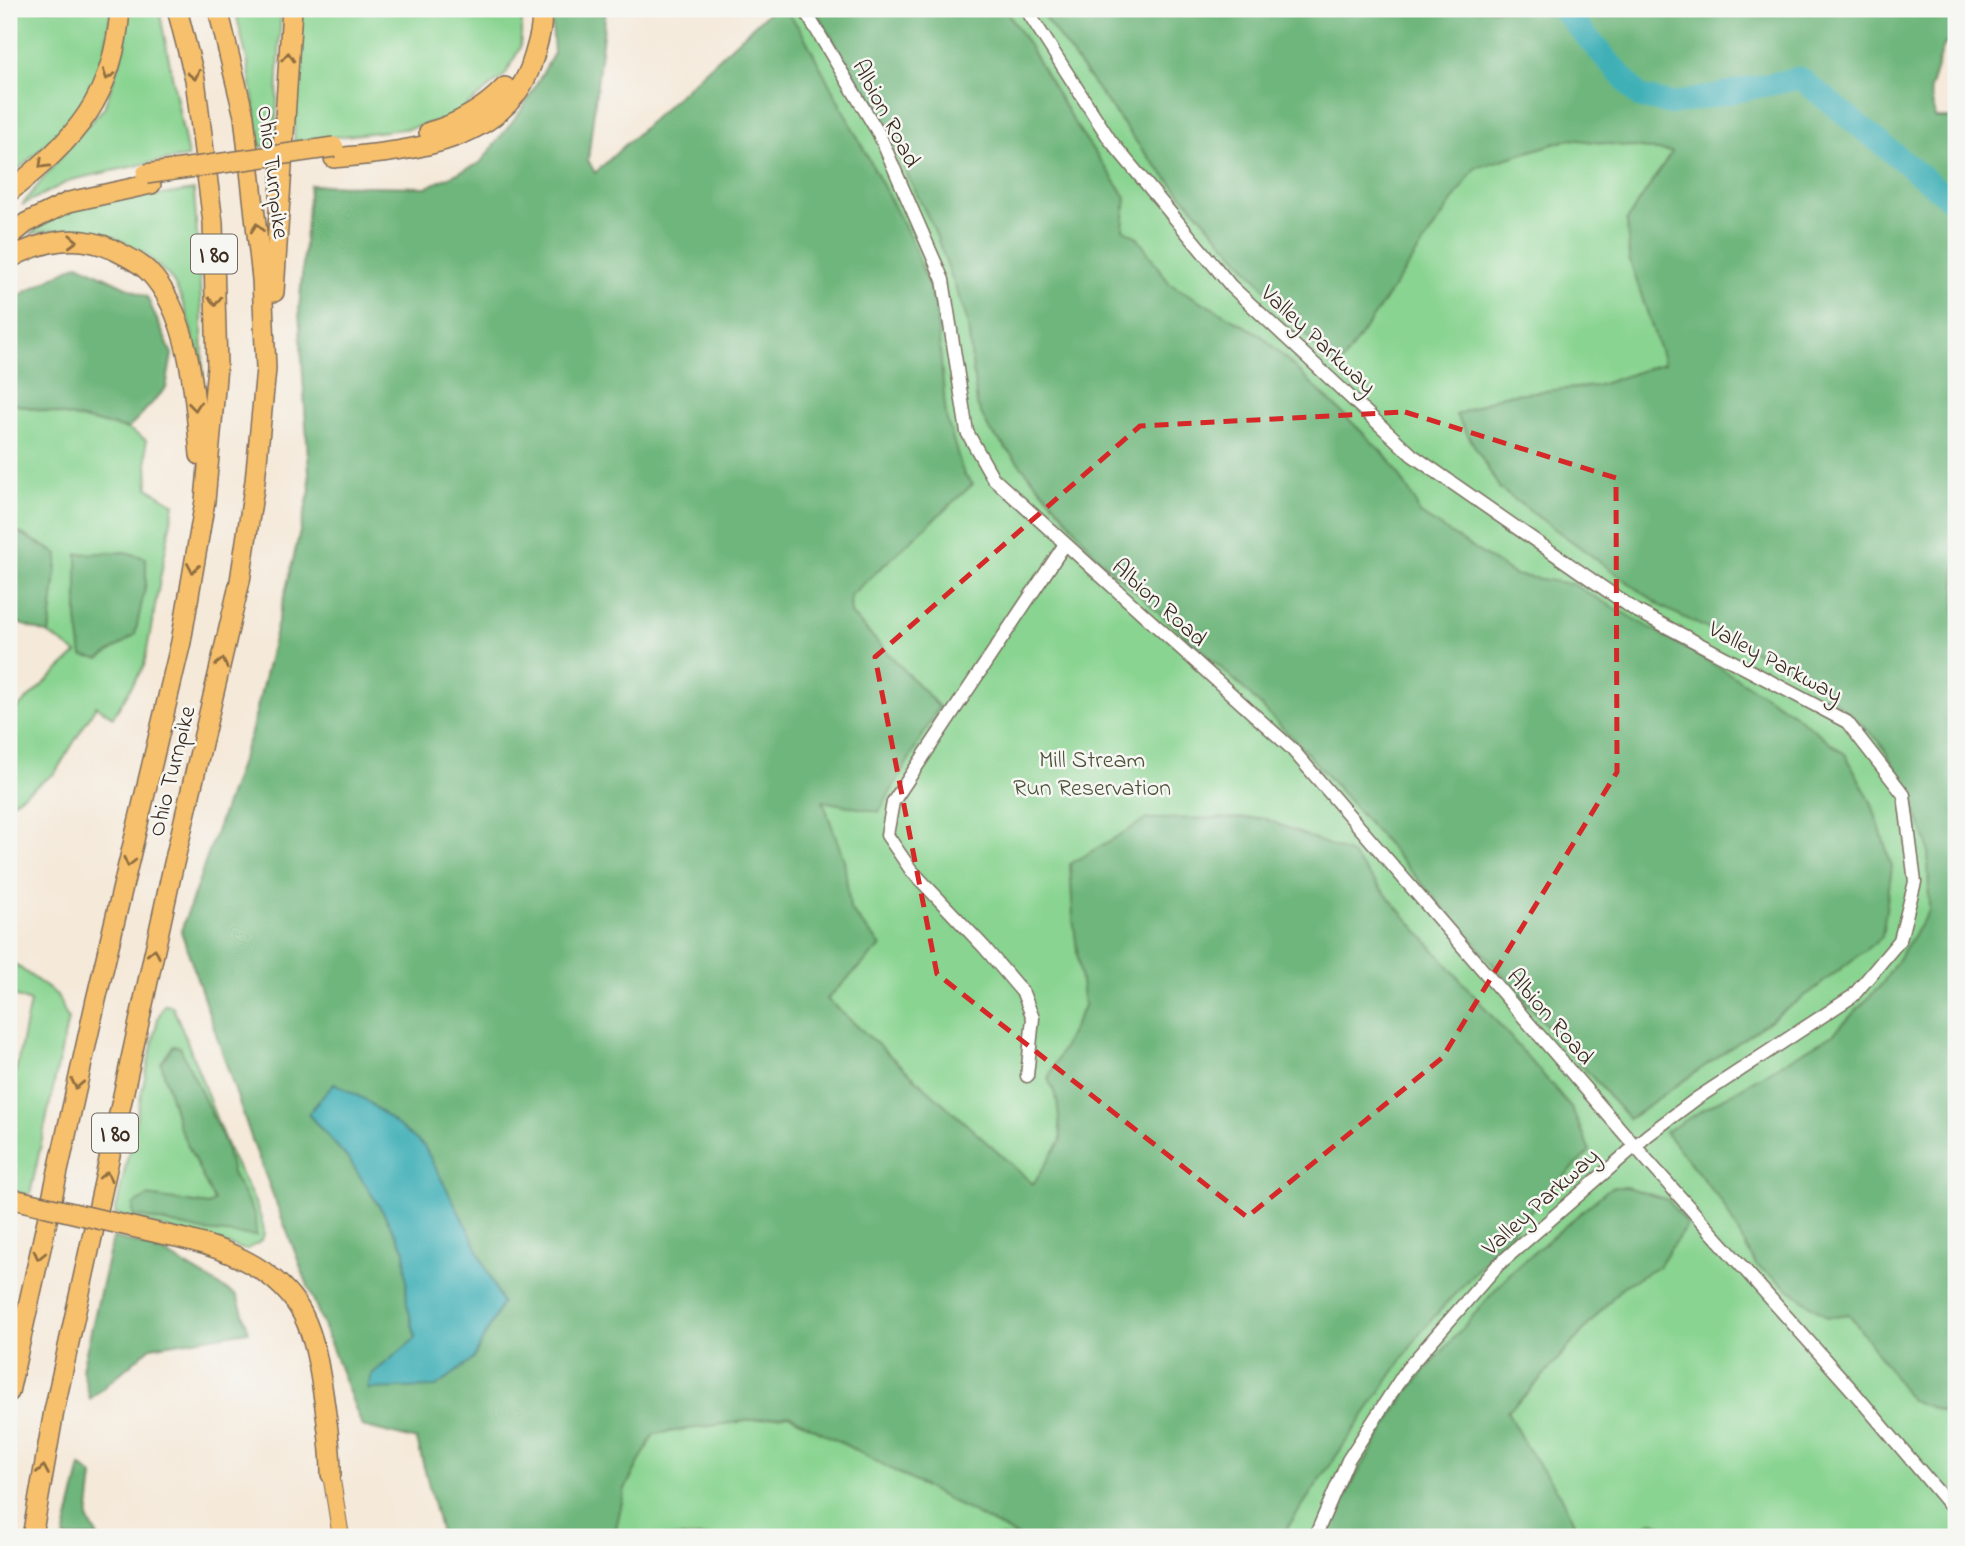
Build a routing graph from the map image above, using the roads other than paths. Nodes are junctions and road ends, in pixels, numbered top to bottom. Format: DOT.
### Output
graph roads {
  1 [pos="120,9"];
  2 [pos="177,9"];
  3 [pos="218,9"];
  4 [pos="292,9"];
  5 [pos="530,9"];
  6 [pos="541,9"];
  7 [pos="804,9"];
  8 [pos="1026,9"];
  9 [pos="334,153"];
  10 [pos="149,179"];
  11 [pos="9,192"];
  12 [pos="9,223"];
  13 [pos="9,237"];
  14 [pos="9,259"];
  15 [pos="266,369"];
  16 [pos="205,501"];
  17 [pos="1065,544"];
  18 [pos="1027,1076"];
  19 [pos="1634,1145"];
  20 [pos="9,1198"];
  21 [pos="9,1206"];
  22 [pos="161,1238"];
  23 [pos="9,1392"];
  24 [pos="331,1474"];
  25 [pos="1956,1513"];
  26 [pos="32,1537"];
  27 [pos="341,1537"];
  28 [pos="1315,1537"];
  1 -- 11 [label="highway, one-way"];
  2 -- 16 [label="highway, Ohio Turnpike / I 80, one-way"];
  15 -- 3 [label="highway, Ohio Turnpike / I 80, one-way"];
  15 -- 4 [label="highway, one-way"];
  5 -- 9 [label="highway"];
  6 -- 9 [label="highway"];
  7 -- 17 [label="street, Albion Road"];
  8 -- 19 [label="street, Valley Parkway"];
  9 -- 10 [label="highway, bridge"];
  10 -- 12 [label="highway"];
  10 -- 13 [label="highway"];
  14 -- 16 [label="highway, one-way"];
  26 -- 15 [label="highway, Ohio Turnpike / I 80, one-way"];
  16 -- 23 [label="highway, Ohio Turnpike / I 80, one-way"];
  17 -- 18 [label="street"];
  17 -- 19 [label="street, Albion Road"];
  19 -- 25 [label="street, Albion Road"];
  19 -- 28 [label="street, Valley Parkway"];
  20 -- 22 [label="highway, bridge"];
  21 -- 22 [label="highway"];
  22 -- 24 [label="highway"];
  24 -- 27 [label="main road"];
}
